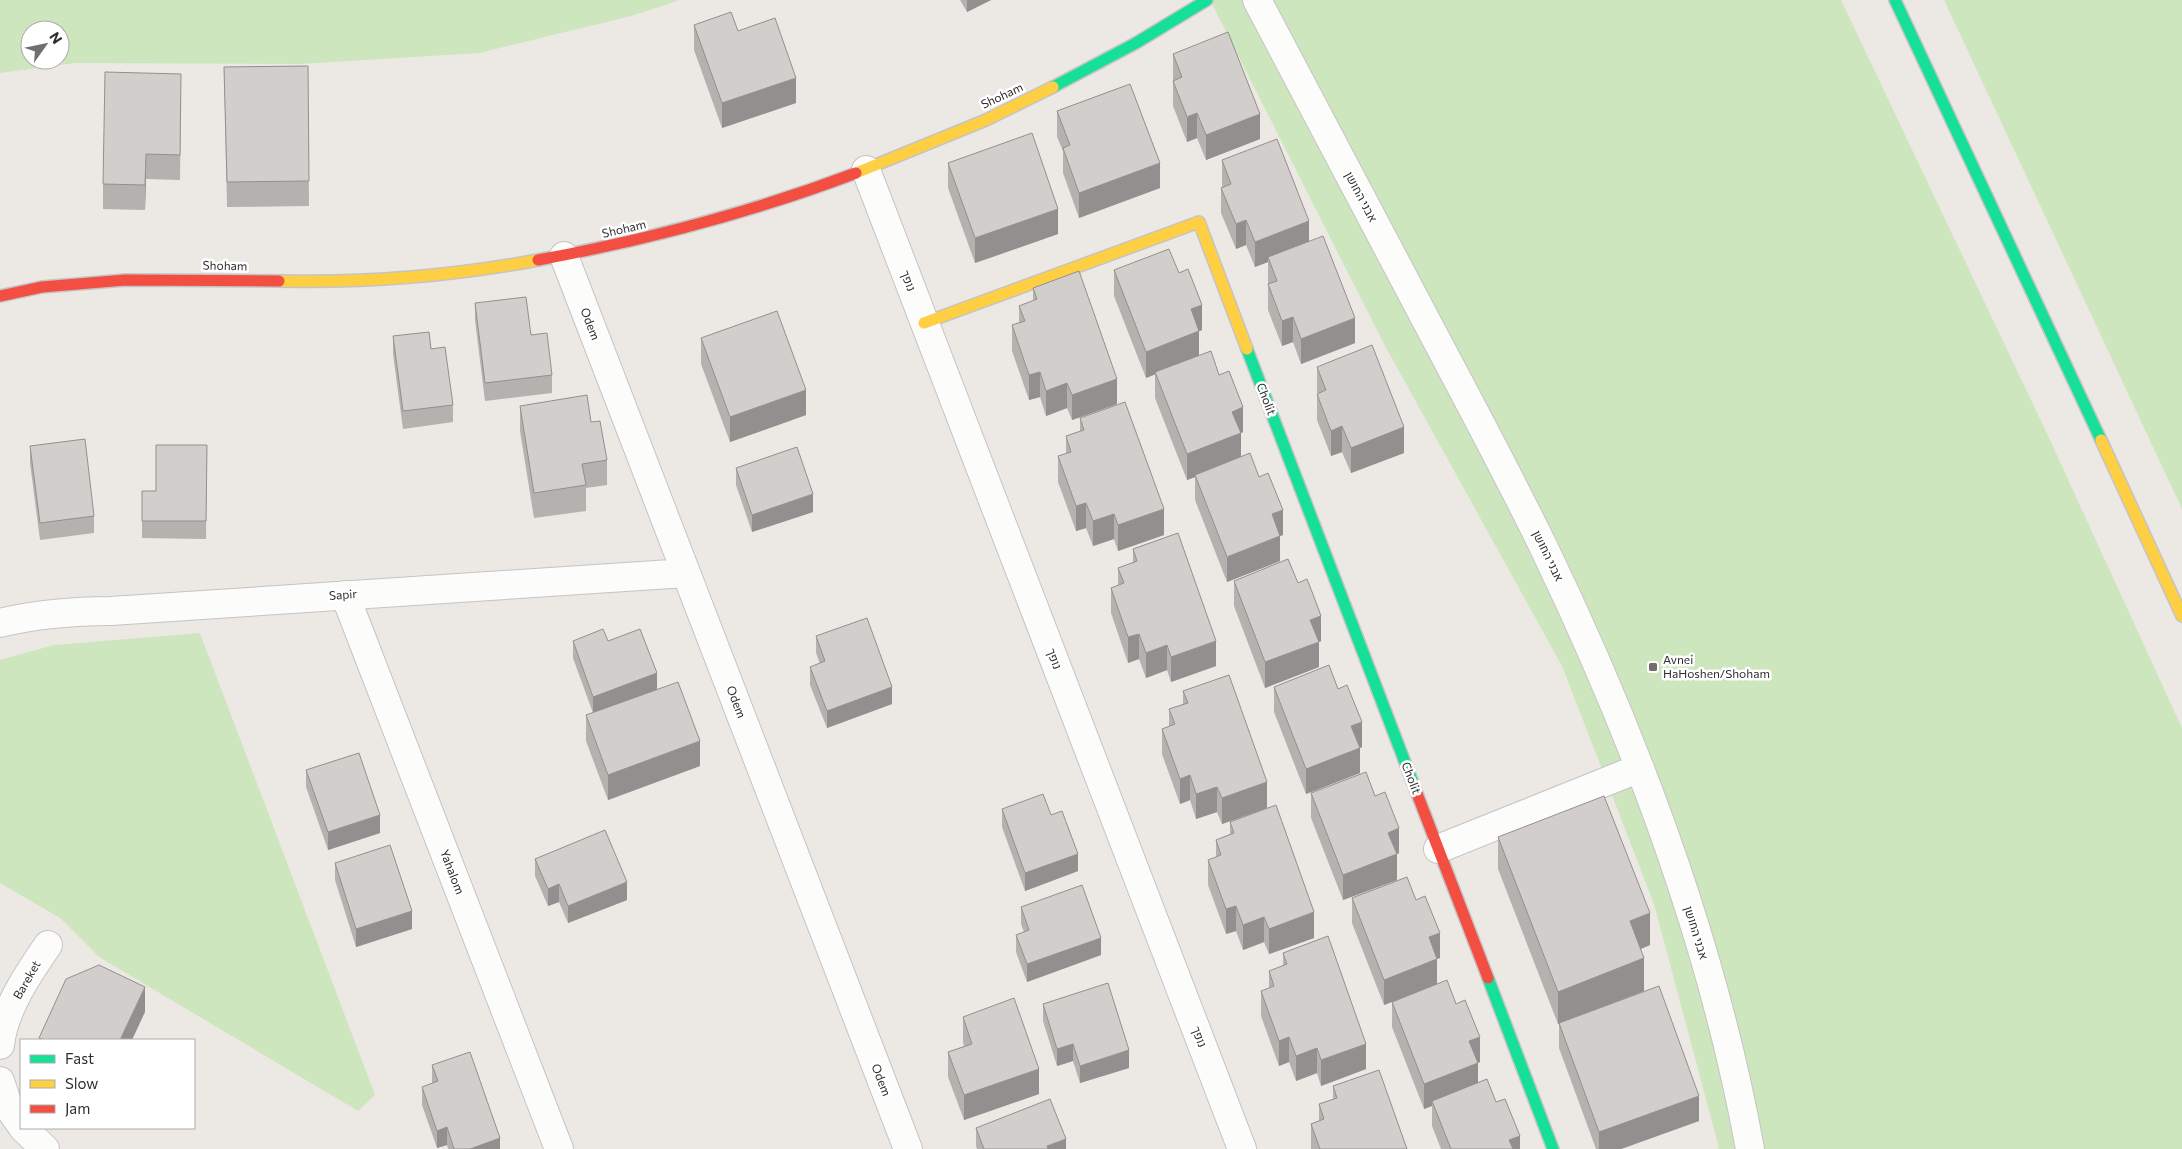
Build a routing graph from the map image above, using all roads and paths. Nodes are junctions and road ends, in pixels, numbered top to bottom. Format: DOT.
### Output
graph roads {
  1 [pos="1207,0"];
  2 [pos="1257,0"];
  3 [pos="1896,0"];
  4 [pos="866,170"];
  5 [pos="564,256"];
  6 [pos="0,296"];
  7 [pos="924,323"];
  8 [pos="686,573"];
  9 [pos="345,595"];
  10 [pos="2182,616"];
  11 [pos="0,623"];
  12 [pos="1640,768"];
  13 [pos="1438,849"];
  14 [pos="48,945"];
  15 [pos="0,1045"];
  16 [pos="0,1081"];
  17 [pos="20,1123"];
  18 [pos="25,1129"];
  19 [pos="46,1149"];
  20 [pos="559,1149"];
  21 [pos="908,1149"];
  22 [pos="1242,1149"];
  23 [pos="1553,1149"];
  24 [pos="1750,1149"];
  1 -- 4 [label="street, Shoham"];
  2 -- 12 [label="street, אבני החושן"];
  3 -- 10 [label="street"];
  4 -- 5 [label="street, Shoham"];
  4 -- 7 [label="street, נופך"];
  5 -- 6 [label="street, Shoham"];
  5 -- 8 [label="street, Odem"];
  7 -- 13 [label="street, Cholit"];
  7 -- 22 [label="street, נופך"];
  8 -- 9 [label="street, Sapir"];
  8 -- 21 [label="street, Odem"];
  9 -- 11 [label="street, Sapir"];
  9 -- 20 [label="street, Yahalom"];
  12 -- 13 [label="street"];
  12 -- 24 [label="street, אבני החושן"];
  13 -- 23 [label="street, Cholit"];
  14 -- 15 [label="street, Bareket"];
  16 -- 17 [label="street"];
  18 -- 19 [label="street"];
}
